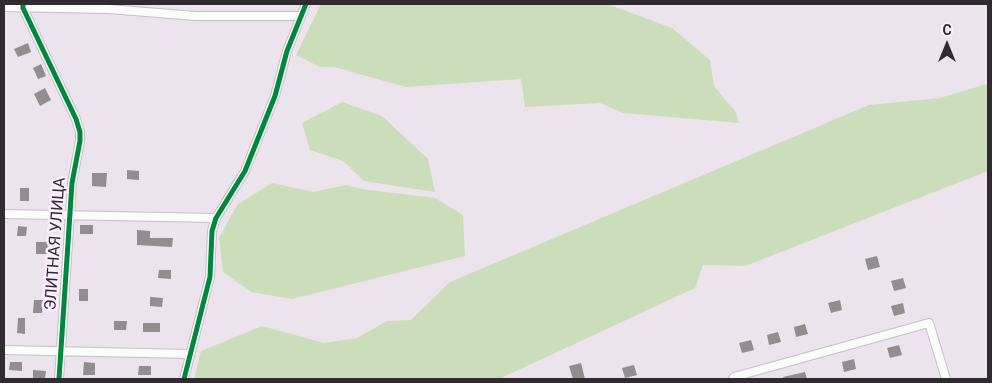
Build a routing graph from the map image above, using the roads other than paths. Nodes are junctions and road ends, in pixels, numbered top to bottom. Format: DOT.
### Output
graph roads {
  1 [pos="306,4"];
  2 [pos="23,6"];
  3 [pos="109,6"];
  4 [pos="4,7"];
  5 [pos="300,16"];
  6 [pos="4,214"];
  7 [pos="71,215"];
  8 [pos="216,218"];
  9 [pos="4,350"];
  10 [pos="61,351"];
  11 [pos="190,354"];
  12 [pos="59,379"];
  13 [pos="184,379"];
  14 [pos="733,379"];
  15 [pos="946,379"];
  1 -- 5 [label="street"];
  2 -- 3 [label="street"];
  2 -- 4 [label="street"];
  2 -- 7 [label="street, ЭЛИТНАЯ УЛИЦА"];
  3 -- 5 [label="street"];
  5 -- 8 [label="street"];
  6 -- 7 [label="street"];
  7 -- 8 [label="street"];
  7 -- 10 [label="street, ЭЛИТНАЯ УЛИЦА"];
  8 -- 11 [label="street"];
  9 -- 10 [label="street"];
  10 -- 11 [label="street"];
  10 -- 12 [label="street, ЭЛИТНАЯ УЛИЦА"];
  11 -- 13 [label="street"];
  14 -- 15 [label="street"];
}
